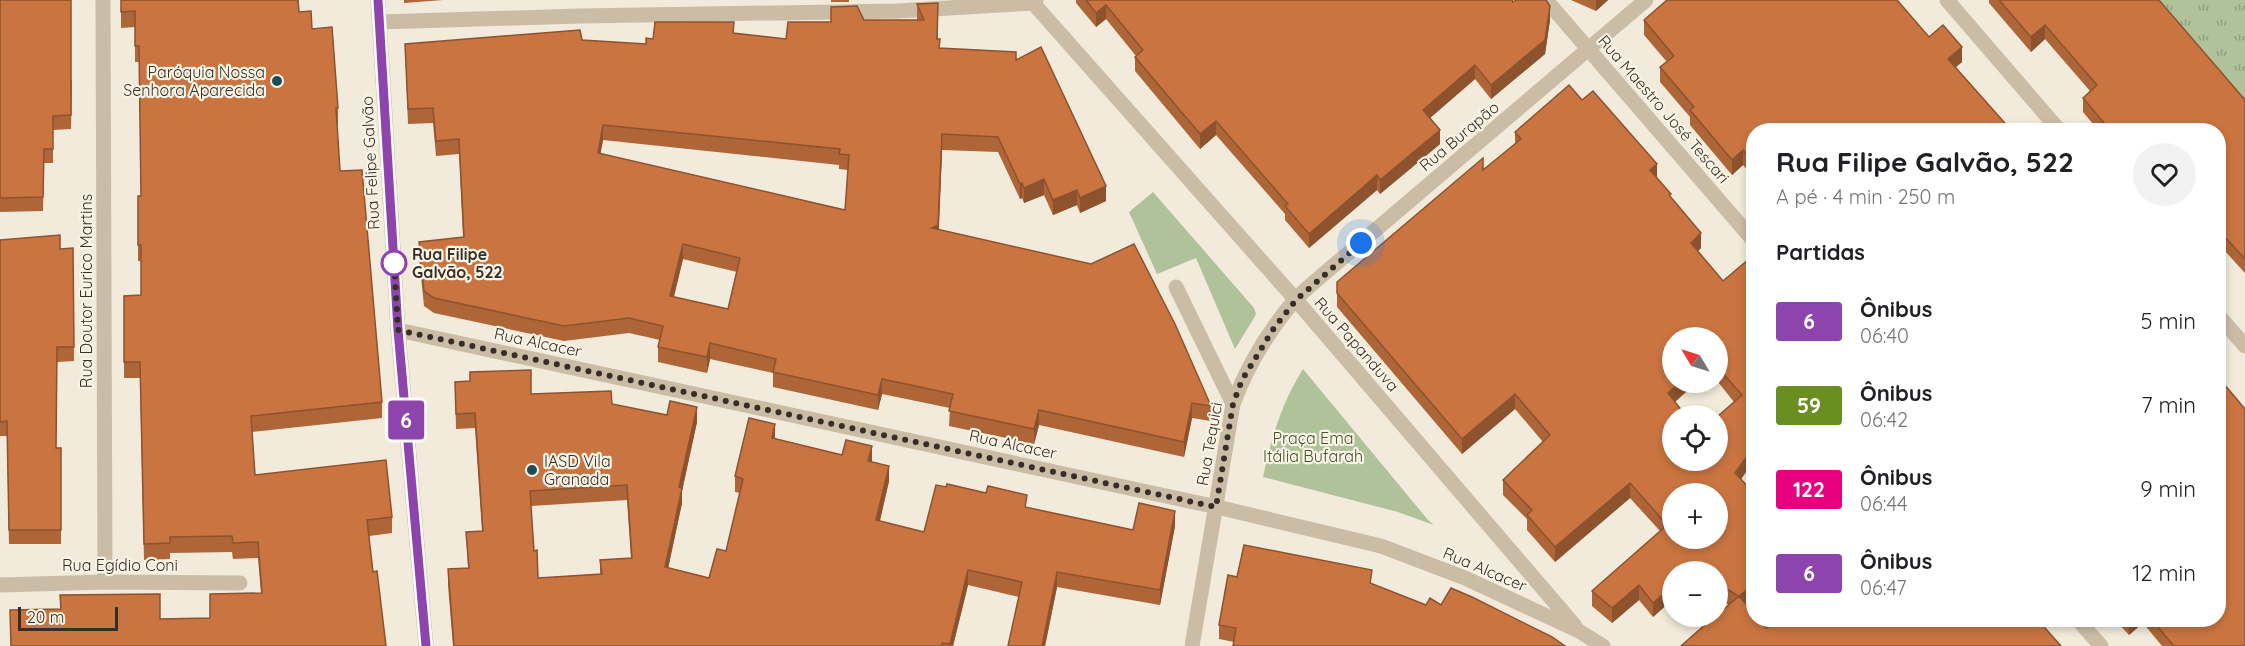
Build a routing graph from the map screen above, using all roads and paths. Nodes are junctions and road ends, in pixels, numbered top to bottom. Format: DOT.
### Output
graph roads {
  1 [pos="103,0"];
  2 [pos="378,0"];
  3 [pos="1546,0"];
  4 [pos="1646,0"];
  5 [pos="1947,0"];
  6 [pos="1035,1"];
  7 [pos="380,22"];
  8 [pos="1589,49"];
  9 [pos="2053,123"];
  10 [pos="1746,233"];
  11 [pos="1176,287"];
  12 [pos="1296,300"];
  13 [pos="2226,324"];
  14 [pos="398,330"];
  15 [pos="2245,346"];
  16 [pos="1233,404"];
  17 [pos="1216,507"];
  18 [pos="105,582"];
  19 [pos="240,583"];
  20 [pos="0,585"];
  21 [pos="2084,627"];
  22 [pos="1578,630"];
  23 [pos="426,646"];
  24 [pos="1192,646"];
  25 [pos="1603,646"];
  26 [pos="2101,646"];
  1 -- 18 [label="street, Rua Doutor Eurico Martins"];
  2 -- 7 [label="street, Rua Felipe Galvão"];
  3 -- 8 [label="street, Rua Maestro José Tescari"];
  4 -- 8 [label="street, Rua Burapão"];
  5 -- 9 [label="street"];
  6 -- 7 [label="street"];
  6 -- 12 [label="street, Rua Papanduva"];
  7 -- 14 [label="street, Rua Felipe Galvão"];
  8 -- 10 [label="street, Rua Maestro José Tescari"];
  8 -- 12 [label="street, Rua Burapão"];
  11 -- 16 [label="street"];
  12 -- 16 [label="street, Rua Tequici"];
  12 -- 22 [label="street, Rua Papanduva"];
  13 -- 15 [label="street"];
  14 -- 17 [label="street, Rua Alcacer"];
  14 -- 23 [label="street, Rua Felipe Galvão"];
  16 -- 17 [label="street, Rua Tequici"];
  17 -- 22 [label="street, Rua Alcacer"];
  17 -- 24 [label="street, Rua Tequici"];
  18 -- 19 [label="street, Rua Egídio Coni"];
  18 -- 20 [label="street, Rua Egídio Coni"];
  21 -- 26 [label="street"];
  22 -- 25 [label="street, Rua Alcacer"];
}
